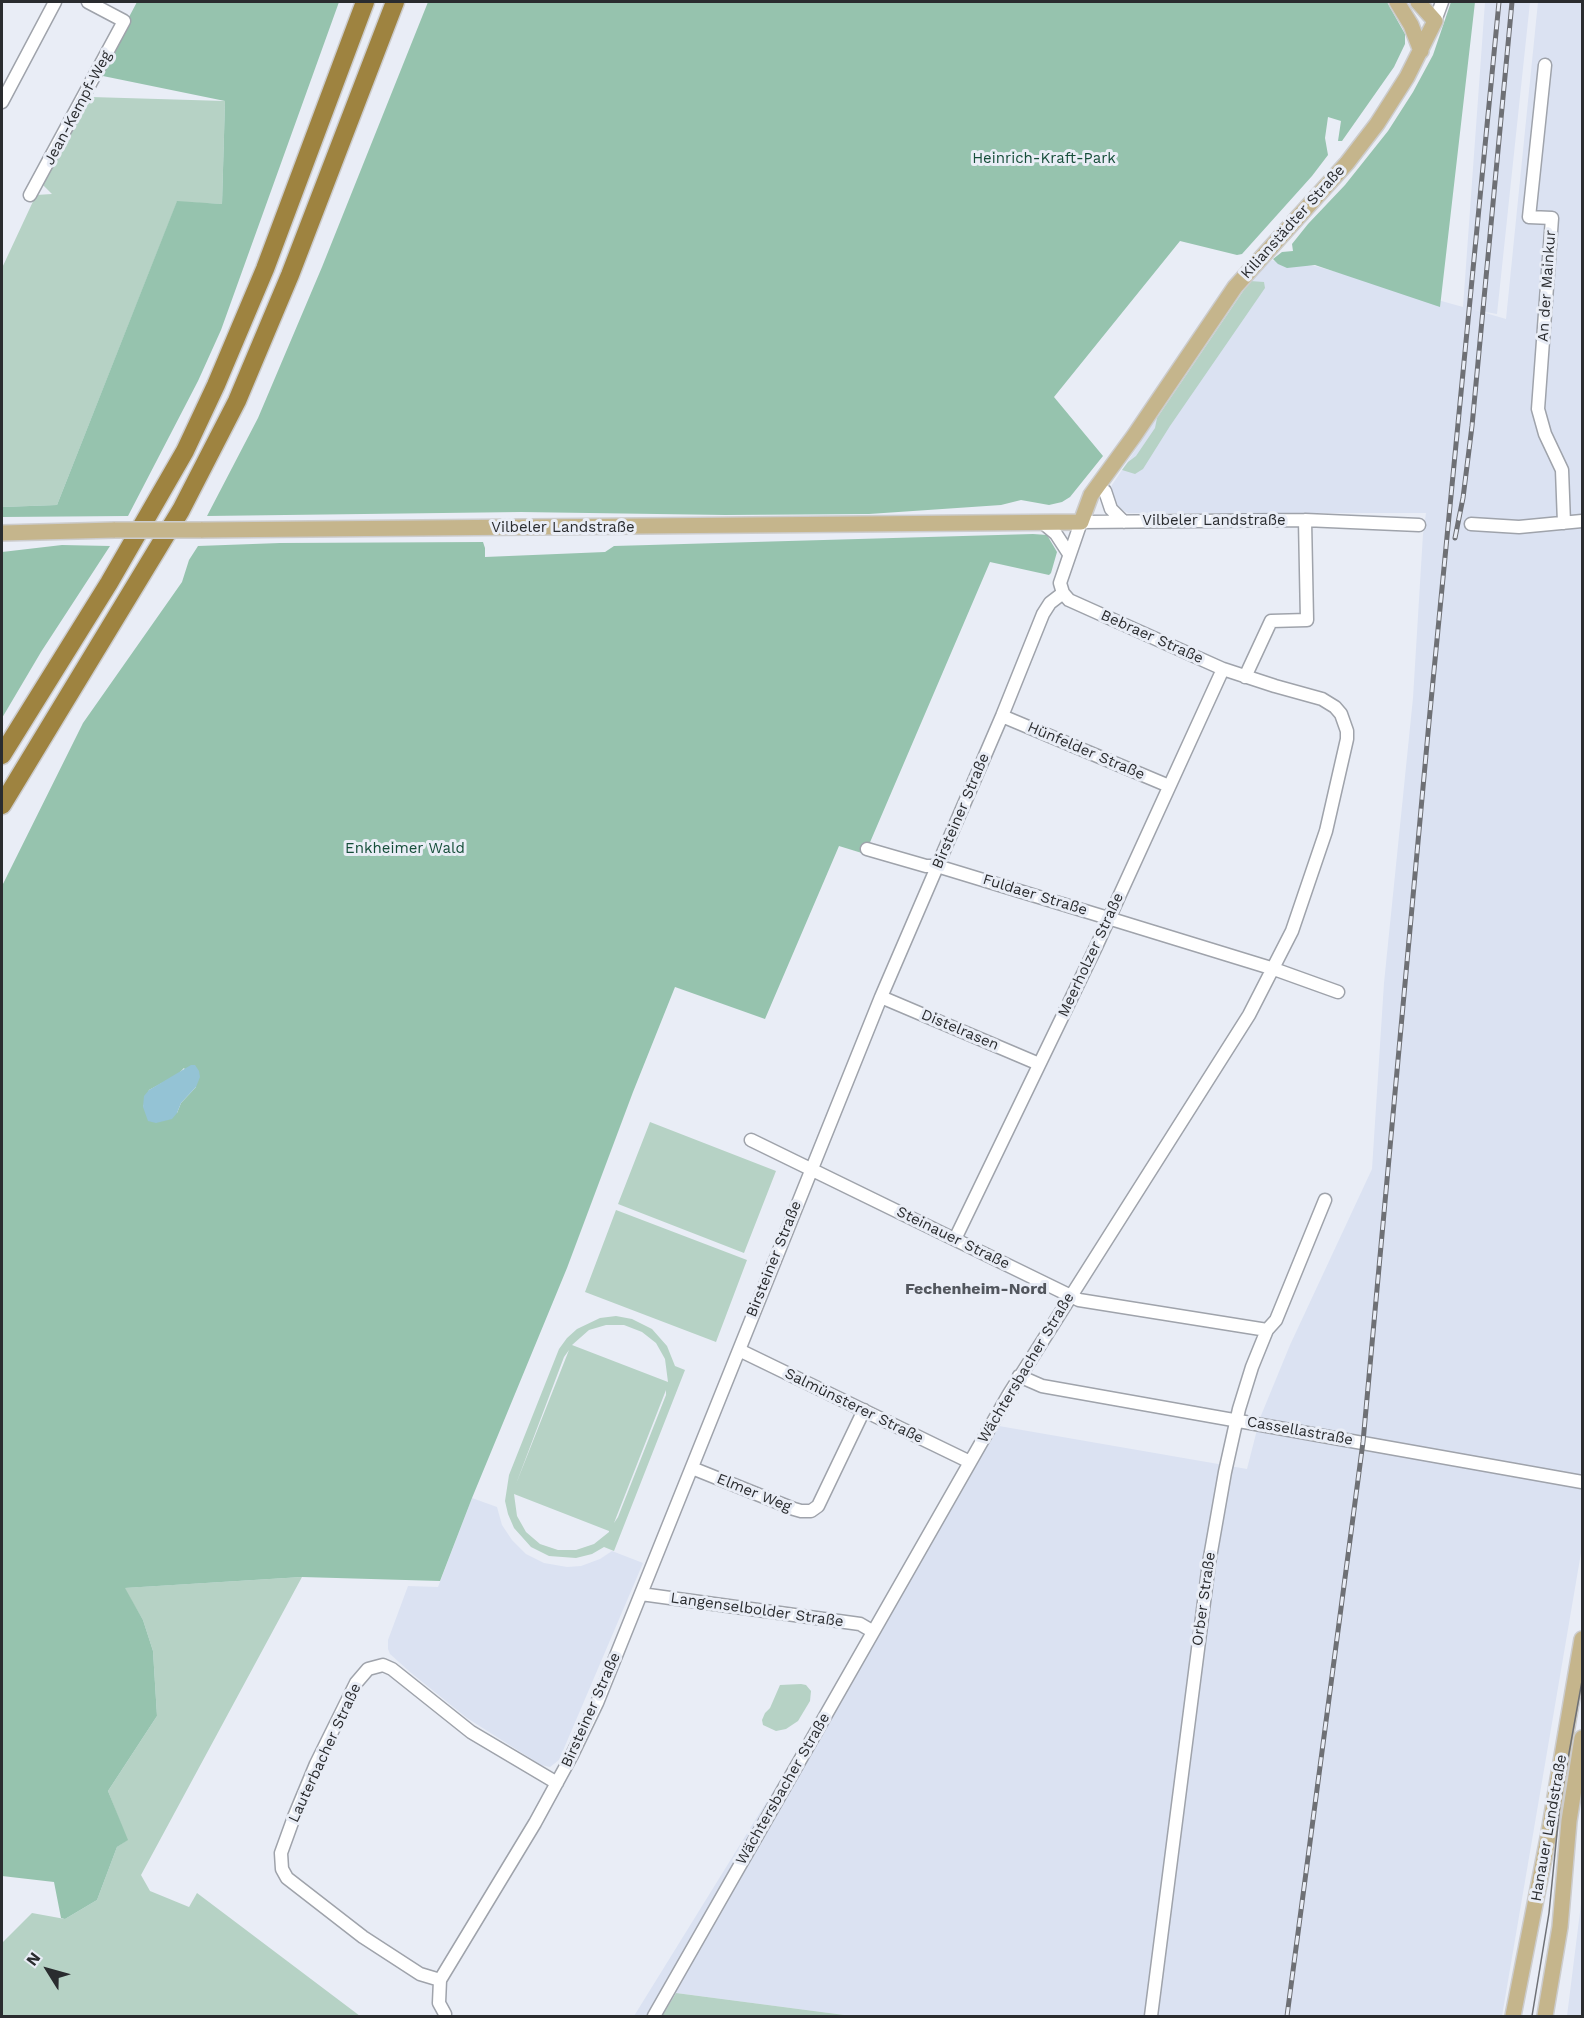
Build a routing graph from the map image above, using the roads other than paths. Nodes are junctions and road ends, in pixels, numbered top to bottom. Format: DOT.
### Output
graph roads {
  1 [pos="55,2"];
  2 [pos="88,2"];
  3 [pos="365,2"];
  4 [pos="395,2"];
  5 [pos="1397,2"];
  6 [pos="1418,2"];
  7 [pos="1442,2"];
  8 [pos="1435,21"];
  9 [pos="1421,51"];
  10 [pos="1545,65"];
  11 [pos="2,102"];
  12 [pos="30,195"];
  13 [pos="1098,493"];
  14 [pos="1305,520"];
  15 [pos="1582,521"];
  16 [pos="1081,522"];
  17 [pos="1124,522"];
  18 [pos="1043,523"];
  19 [pos="1564,523"];
  20 [pos="1471,524"];
  21 [pos="1419,525"];
  22 [pos="2,533"];
  23 [pos="1070,554"];
  24 [pos="1063,593"];
  25 [pos="1223,669"];
  26 [pos="1245,677"];
  27 [pos="1335,707"];
  28 [pos="1002,716"];
  29 [pos="2,755"];
  30 [pos="1169,786"];
  31 [pos="2,805"];
  32 [pos="867,849"];
  33 [pos="937,866"];
  34 [pos="1108,918"];
  35 [pos="1274,969"];
  36 [pos="1338,992"];
  37 [pos="881,997"];
  38 [pos="1039,1064"];
  39 [pos="751,1140"];
  40 [pos="810,1169"];
  41 [pos="1325,1200"];
  42 [pos="955,1239"];
  43 [pos="1070,1295"];
  44 [pos="1268,1330"];
  45 [pos="739,1350"];
  46 [pos="1019,1376"];
  47 [pos="864,1410"];
  48 [pos="1237,1419"];
  49 [pos="970,1462"];
  50 [pos="692,1468"];
  51 [pos="1582,1482"];
  52 [pos="641,1594"];
  53 [pos="872,1631"];
  54 [pos="1582,1639"];
  55 [pos="1582,1738"];
  56 [pos="557,1783"];
  57 [pos="440,1980"];
  58 [pos="445,2014"];
  59 [pos="654,2016"];
  60 [pos="1151,2016"];
  61 [pos="1513,2016"];
  62 [pos="1545,2016"];
  1 -- 11 [label="street"];
  2 -- 12 [label="street, Jean-Kempf-Weg"];
  3 -- 29 [label="highway"];
  4 -- 31 [label="highway"];
  5 -- 8 [label="main road"];
  5 -- 9 [label="main road"];
  6 -- 8 [label="main road"];
  7 -- 8 [label="street, Kilianstädter Straße"];
  8 -- 9 [label="main road, Kilianstädter Straße"];
  9 -- 13 [label="main road, Kilianstädter Straße"];
  10 -- 19 [label="street, An der Mainkur"];
  13 -- 16 [label="main road"];
  13 -- 17 [label="street, Vilbeler Landstraße"];
  13 -- 18 [label="main road"];
  14 -- 17 [label="street, Vilbeler Landstraße"];
  14 -- 21 [label="street, Vilbeler Landstraße"];
  14 -- 26 [label="street, Vilbeler Landstraße"];
  15 -- 19 [label="street"];
  16 -- 17 [label="street, Vilbeler Landstraße"];
  16 -- 18 [label="main road, Vilbeler Landstraße"];
  16 -- 23 [label="street"];
  18 -- 22 [label="main road, Vilbeler Landstraße, bridge"];
  18 -- 23 [label="street"];
  19 -- 20 [label="street"];
  23 -- 24 [label="street"];
  24 -- 25 [label="street, Bebraer Straße"];
  24 -- 28 [label="street, Birsteiner Straße"];
  25 -- 26 [label="street, Bebraer Straße"];
  25 -- 30 [label="street, Meerholzer Straße"];
  26 -- 27 [label="street, Bebraer Straße"];
  27 -- 35 [label="street, Wächtersbacher Straße"];
  28 -- 30 [label="street, Hünfelder Straße"];
  28 -- 33 [label="street, Birsteiner Straße"];
  30 -- 34 [label="street, Meerholzer Straße"];
  32 -- 33 [label="street, Fuldaer Straße"];
  33 -- 34 [label="street, Fuldaer Straße"];
  33 -- 37 [label="street, Birsteiner Straße"];
  34 -- 35 [label="street, Fuldaer Straße"];
  34 -- 38 [label="street, Meerholzer Straße"];
  35 -- 36 [label="street, Fuldaer Straße"];
  35 -- 43 [label="street, Wächtersbacher Straße"];
  37 -- 38 [label="street, Distelrasen"];
  37 -- 40 [label="street, Birsteiner Straße"];
  38 -- 42 [label="street, Meerholzer Straße"];
  39 -- 40 [label="street, Steinauer Straße"];
  40 -- 42 [label="street, Steinauer Straße"];
  40 -- 45 [label="street, Birsteiner Straße"];
  41 -- 44 [label="street, Orber Straße"];
  42 -- 43 [label="street, Steinauer Straße"];
  43 -- 44 [label="street, Steinauer Straße"];
  43 -- 46 [label="street, Wächtersbacher Straße"];
  44 -- 48 [label="street, Orber Straße"];
  45 -- 47 [label="street, Salmünsterer Straße"];
  45 -- 50 [label="street, Birsteiner Straße"];
  46 -- 48 [label="street, Cassellastraße"];
  46 -- 49 [label="street, Wächtersbacher Straße"];
  47 -- 49 [label="street, Salmünsterer Straße"];
  47 -- 50 [label="street, Elmer Weg"];
  48 -- 51 [label="street, Cassellastraße"];
  48 -- 60 [label="street, Orber Straße"];
  49 -- 53 [label="street, Wächtersbacher Straße"];
  50 -- 52 [label="street, Birsteiner Straße"];
  52 -- 53 [label="street, Langenselbolder Straße"];
  52 -- 56 [label="street, Birsteiner Straße"];
  53 -- 59 [label="street, Wächtersbacher Straße"];
  54 -- 61 [label="main road, Hanauer Landstraße"];
  55 -- 62 [label="main road, Hanauer Landstraße"];
  56 -- 57 [label="street, Birsteiner Straße"];
  56 -- 57 [label="street, Lauterbacher Straße"];
  57 -- 58 [label="street"];
}
